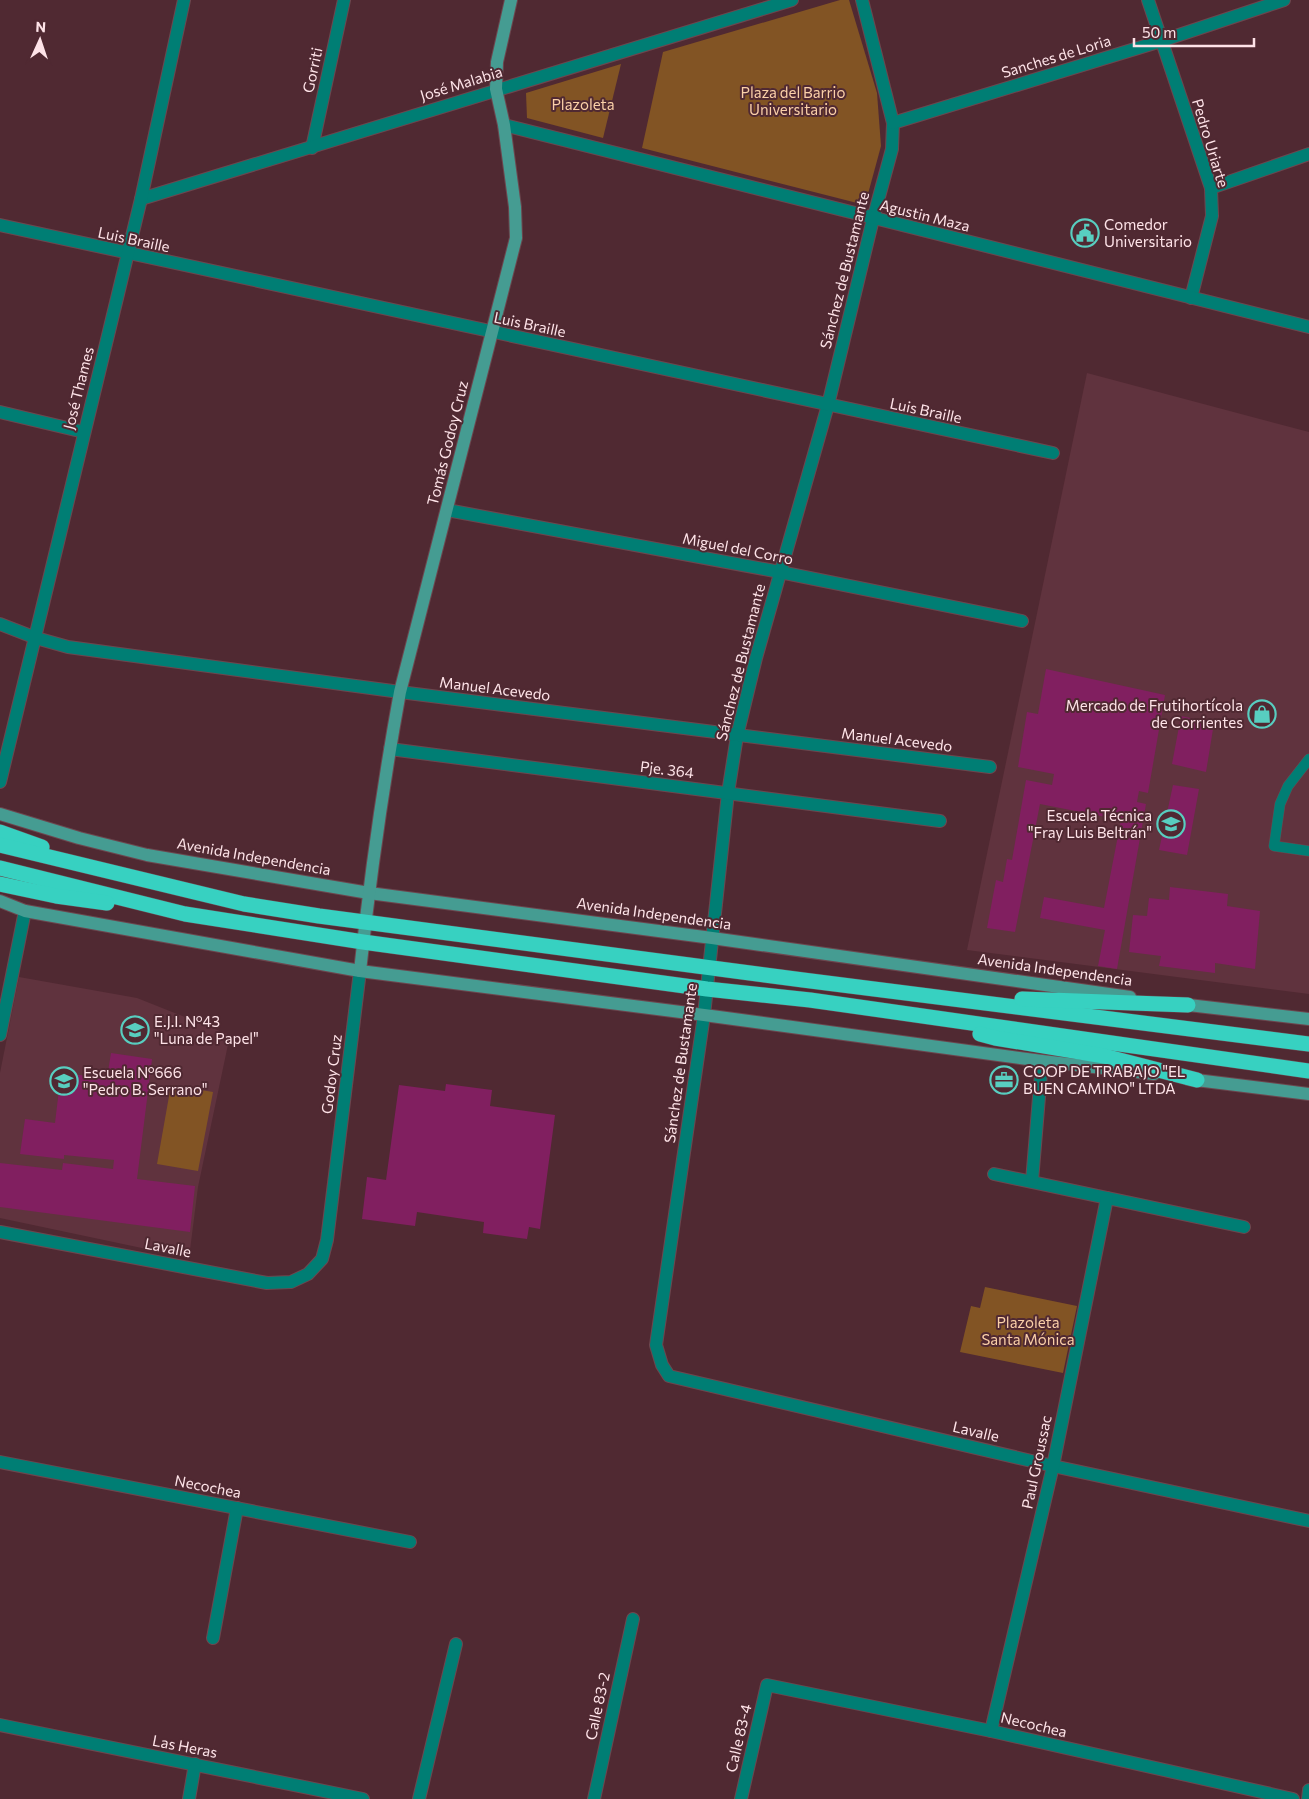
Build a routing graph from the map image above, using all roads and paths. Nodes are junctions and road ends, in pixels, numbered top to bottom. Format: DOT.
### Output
graph roads {
  1 [pos="184,0"];
  2 [pos="344,0"];
  3 [pos="511,0"];
  4 [pos="792,0"];
  5 [pos="862,0"];
  6 [pos="1148,0"];
  7 [pos="1284,0"];
  8 [pos="1161,41"];
  9 [pos="496,89"];
  10 [pos="894,123"];
  11 [pos="504,125"];
  12 [pos="312,148"];
  13 [pos="1309,154"];
  14 [pos="1211,188"];
  15 [pos="141,198"];
  16 [pos="873,219"];
  17 [pos="0,226"];
  18 [pos="128,254"];
  19 [pos="1192,298"];
  20 [pos="1309,327"];
  21 [pos="491,332"];
  22 [pos="828,405"];
  23 [pos="0,412"];
  24 [pos="84,432"];
  25 [pos="1053,453"];
  26 [pos="447,510"];
  27 [pos="780,572"];
  28 [pos="1022,621"];
  29 [pos="0,624"];
  30 [pos="36,638"];
  31 [pos="400,692"];
  32 [pos="737,736"];
  33 [pos="390,749"];
  34 [pos="1309,759"];
  35 [pos="990,767"];
  36 [pos="0,782"];
  37 [pos="728,793"];
  38 [pos="0,814"];
  39 [pos="940,821"];
  40 [pos="0,832"];
  41 [pos="0,845"];
  42 [pos="1309,851"];
  43 [pos="0,868"];
  44 [pos="116,874"];
  45 [pos="0,884"];
  46 [pos="369,893"];
  47 [pos="0,901"];
  48 [pos="25,911"];
  49 [pos="185,914"];
  50 [pos="366,921"];
  51 [pos="712,938"];
  52 [pos="363,942"];
  53 [pos="709,968"];
  54 [pos="360,971"];
  55 [pos="707,989"];
  56 [pos="924,995"];
  57 [pos="1188,1005"];
  58 [pos="704,1014"];
  59 [pos="916,1016"];
  60 [pos="1309,1019"];
  61 [pos="0,1035"];
  62 [pos="1309,1044"];
  63 [pos="1042,1061"];
  64 [pos="1309,1071"];
  65 [pos="1197,1080"];
  66 [pos="1309,1094"];
  67 [pos="994,1174"];
  68 [pos="1032,1181"];
  69 [pos="1107,1198"];
  70 [pos="1244,1227"];
  71 [pos="0,1232"];
  72 [pos="322,1259"];
  73 [pos="656,1345"];
  74 [pos="0,1462"];
  75 [pos="1053,1466"];
  76 [pos="237,1508"];
  77 [pos="1309,1521"];
  78 [pos="410,1542"];
  79 [pos="633,1619"];
  80 [pos="213,1638"];
  81 [pos="456,1644"];
  82 [pos="767,1684"];
  83 [pos="0,1725"];
  84 [pos="990,1731"];
  85 [pos="195,1764"];
  86 [pos="1309,1790"];
  87 [pos="188,1799"];
  88 [pos="364,1799"];
  89 [pos="419,1799"];
  90 [pos="594,1799"];
  91 [pos="741,1799"];
  92 [pos="1293,1799"];
  93 [pos="1308,1799"];
  1 -- 15 [label="street, José Thames"];
  2 -- 12 [label="street, Gorriti"];
  3 -- 9 [label="main road, Tomás Godoy Cruz"];
  4 -- 9 [label="street, José Malabia"];
  5 -- 10 [label="street, Sánchez de Bustamante"];
  6 -- 8 [label="street, Pedro Uriarte"];
  7 -- 8 [label="street, Sanches de Loria"];
  8 -- 10 [label="street, Sanches de Loria"];
  8 -- 14 [label="street, Pedro Uriarte"];
  9 -- 11 [label="main road, Tomás Godoy Cruz"];
  9 -- 12 [label="street, José Malabia"];
  10 -- 16 [label="street, Sánchez de Bustamante"];
  11 -- 16 [label="street, Agustin Maza"];
  11 -- 21 [label="main road, Tomás Godoy Cruz"];
  12 -- 15 [label="street, José Malabia"];
  13 -- 14 [label="street"];
  14 -- 19 [label="street, Pedro Uriarte"];
  15 -- 18 [label="street, José Thames"];
  16 -- 19 [label="street, Agustin Maza"];
  16 -- 22 [label="street, Sánchez de Bustamante"];
  17 -- 18 [label="street, Luis Braille"];
  18 -- 21 [label="street, Luis Braille"];
  18 -- 24 [label="street, José Thames"];
  19 -- 20 [label="street, Agustin Maza"];
  21 -- 22 [label="street, Luis Braille"];
  21 -- 26 [label="main road, Tomás Godoy Cruz"];
  22 -- 25 [label="street, Luis Braille"];
  22 -- 27 [label="street, Sánchez de Bustamante"];
  23 -- 24 [label="street"];
  24 -- 30 [label="street, José Thames"];
  26 -- 27 [label="street, Miguel del Corro"];
  26 -- 31 [label="main road, Tomás Godoy Cruz"];
  27 -- 28 [label="street, Miguel del Corro"];
  27 -- 32 [label="street, Sánchez de Bustamante"];
  29 -- 30 [label="street, Manuel Acevedo"];
  30 -- 31 [label="street, Manuel Acevedo"];
  30 -- 36 [label="street, José Thames"];
  31 -- 32 [label="street, Manuel Acevedo"];
  31 -- 33 [label="main road, Tomás Godoy Cruz"];
  32 -- 35 [label="street, Manuel Acevedo"];
  32 -- 37 [label="street, Sánchez de Bustamante"];
  33 -- 37 [label="street, Pje. 364"];
  33 -- 46 [label="main road, Tomás Godoy Cruz"];
  34 -- 42 [label="lane"];
  37 -- 39 [label="street, Pje. 364"];
  37 -- 51 [label="street, Sánchez de Bustamante"];
  38 -- 46 [label="main road, Avenida Independencia"];
  40 -- 44 [label="highway"];
  41 -- 44 [label="highway"];
  43 -- 49 [label="highway"];
  44 -- 50 [label="highway"];
  45 -- 49 [label="highway"];
  46 -- 50 [label="main road, Godoy Cruz"];
  46 -- 51 [label="main road, Avenida Independencia"];
  47 -- 48 [label="main road"];
  48 -- 54 [label="main road"];
  48 -- 61 [label="street"];
  49 -- 52 [label="highway"];
  50 -- 52 [label="main road, Godoy Cruz"];
  50 -- 53 [label="highway"];
  51 -- 53 [label="street, Sánchez de Bustamante"];
  51 -- 57 [label="main road, Avenida Independencia"];
  52 -- 54 [label="main road, Godoy Cruz"];
  52 -- 55 [label="highway"];
  53 -- 55 [label="street, Sánchez de Bustamante"];
  53 -- 56 [label="highway"];
  54 -- 58 [label="main road"];
  54 -- 72 [label="street, Godoy Cruz"];
  55 -- 58 [label="street, Sánchez de Bustamante"];
  55 -- 59 [label="highway"];
  56 -- 57 [label="highway"];
  56 -- 62 [label="highway"];
  57 -- 60 [label="main road, Avenida Independencia"];
  58 -- 63 [label="main road"];
  58 -- 73 [label="street, Sánchez de Bustamante"];
  59 -- 64 [label="highway"];
  59 -- 65 [label="highway"];
  63 -- 65 [label="main road"];
  63 -- 68 [label="street"];
  65 -- 66 [label="main road"];
  67 -- 68 [label="street"];
  68 -- 69 [label="street"];
  69 -- 70 [label="street"];
  69 -- 75 [label="street, Paul Groussac"];
  71 -- 72 [label="street, Lavalle"];
  73 -- 75 [label="street, Lavalle"];
  74 -- 76 [label="street, Necochea"];
  75 -- 77 [label="street, Lavalle"];
  75 -- 84 [label="street, Paul Groussac"];
  76 -- 78 [label="street, Necochea"];
  76 -- 80 [label="street"];
  79 -- 90 [label="street, Calle 83-2"];
  81 -- 89 [label="street"];
  82 -- 84 [label="street, Necochea"];
  82 -- 91 [label="street, Calle 83-4"];
  83 -- 85 [label="street, Las Heras"];
  84 -- 92 [label="street, Necochea"];
  85 -- 87 [label="street"];
  85 -- 88 [label="street, Las Heras"];
  86 -- 93 [label="street"];
}
